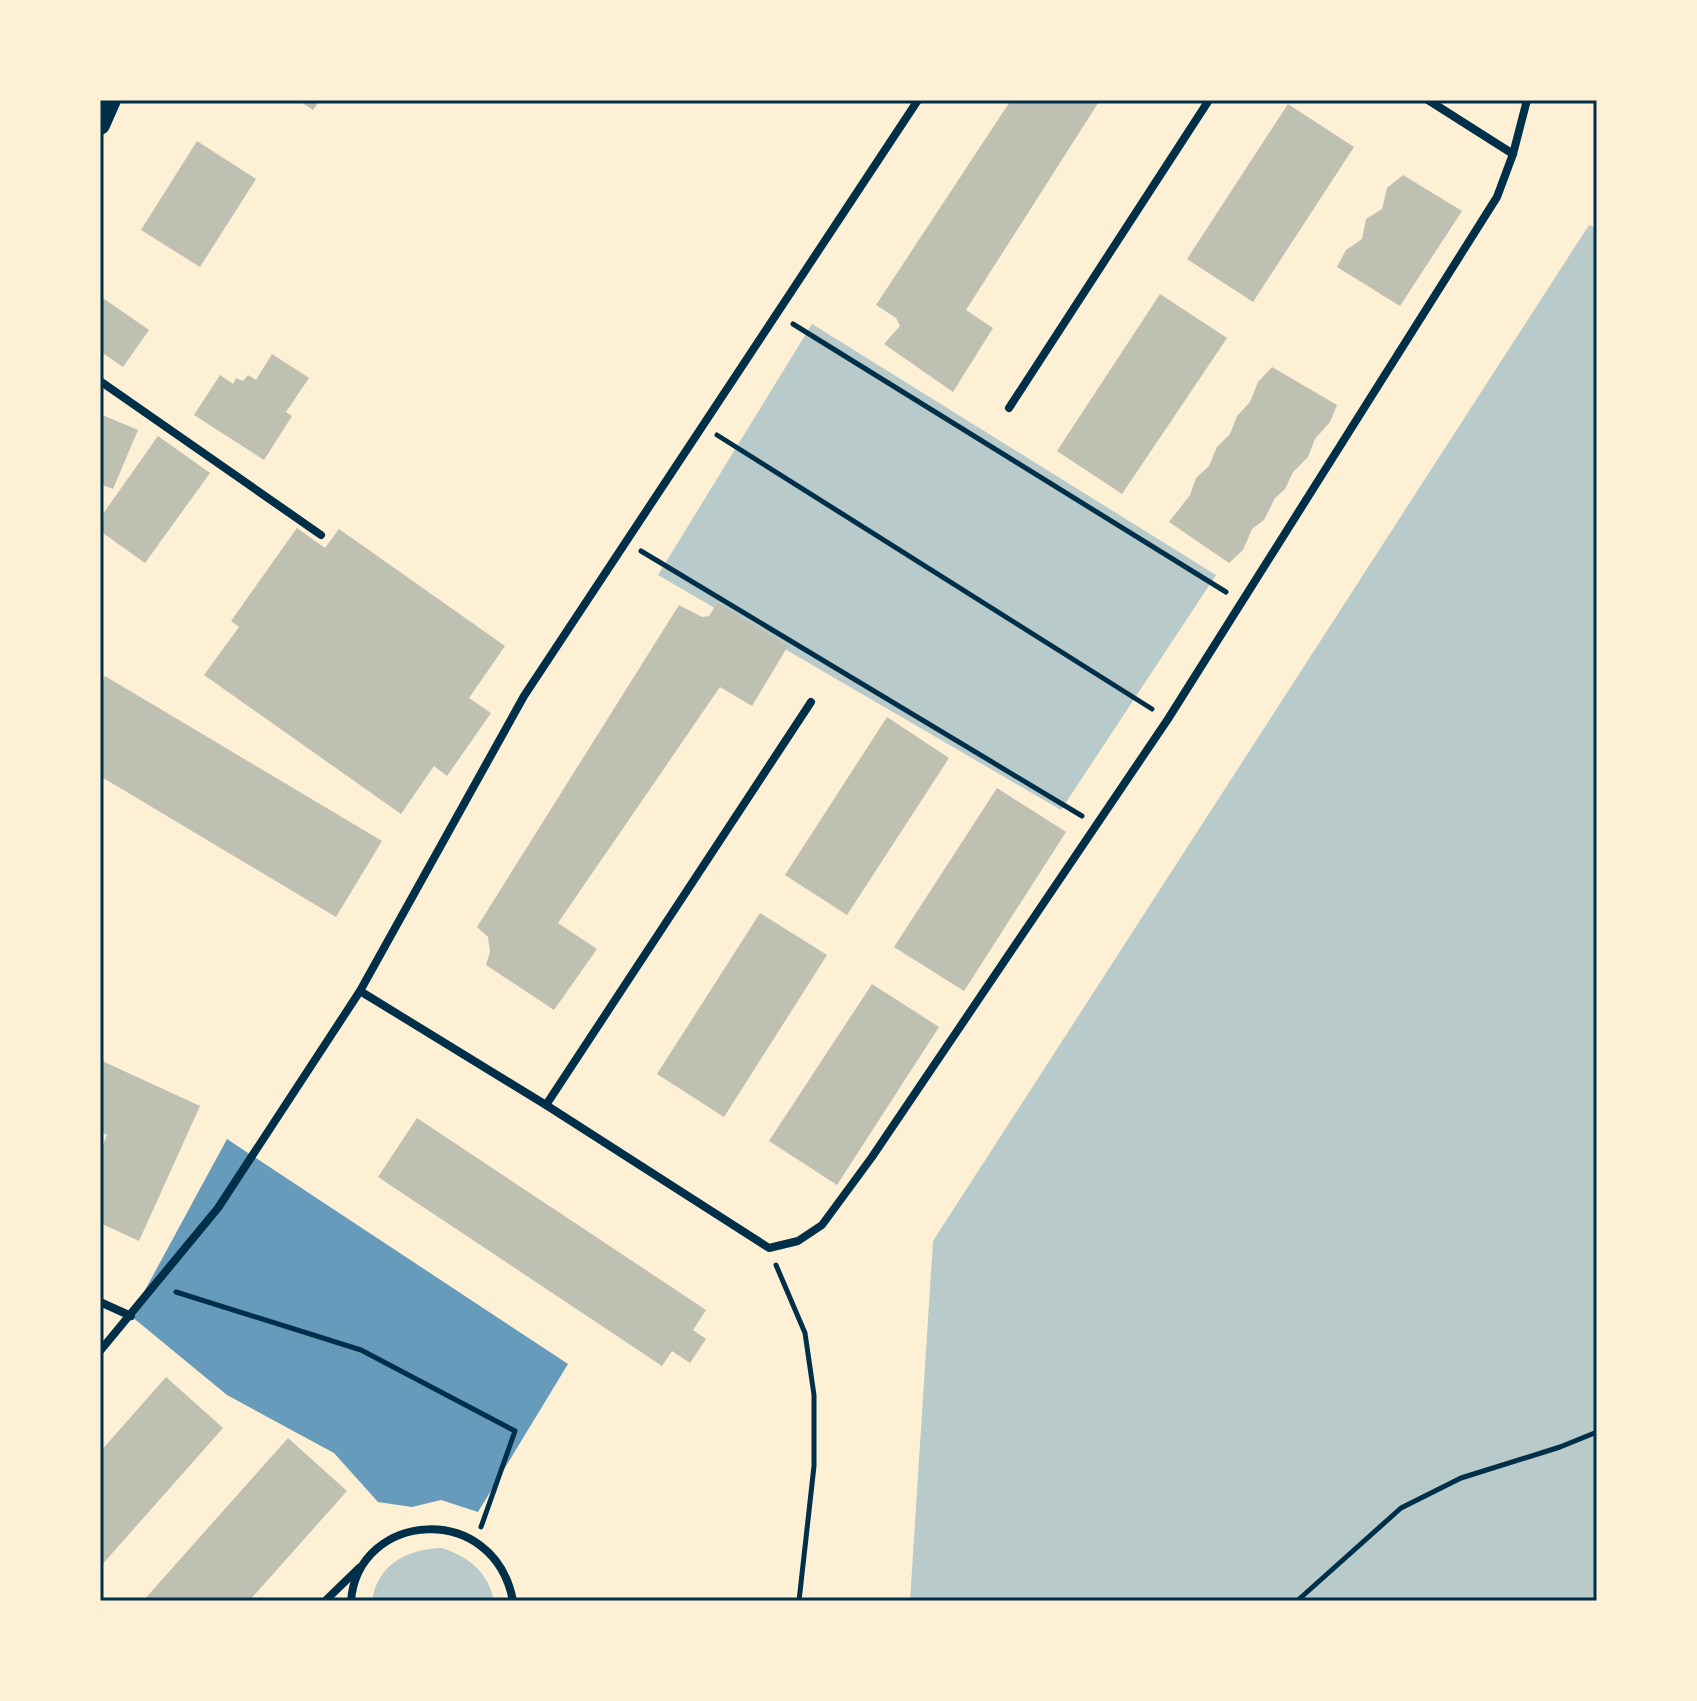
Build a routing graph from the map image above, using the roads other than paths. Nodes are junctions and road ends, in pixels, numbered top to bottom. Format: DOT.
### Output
graph roads {
  1 [pos="111,100"];
  2 [pos="918,100"];
  3 [pos="1209,100"];
  4 [pos="1428,100"];
  5 [pos="1527,100"];
  6 [pos="100,125"];
  7 [pos="1513,154"];
  8 [pos="100,381"];
  9 [pos="1009,408"];
  10 [pos="321,535"];
  11 [pos="811,702"];
  12 [pos="360,991"];
  13 [pos="546,1105"];
  14 [pos="100,1302"];
  15 [pos="131,1316"];
  16 [pos="100,1351"];
  17 [pos="376,1550"];
  18 [pos="325,1601"];
  19 [pos="351,1601"];
  20 [pos="513,1601"];
  1 -- 6 [label="main road"];
  2 -- 12 [label="street"];
  3 -- 9 [label="street"];
  4 -- 7 [label="street"];
  5 -- 7 [label="street"];
  7 -- 13 [label="street"];
  8 -- 10 [label="street"];
  11 -- 13 [label="street"];
  12 -- 13 [label="street"];
  12 -- 15 [label="street"];
  14 -- 15 [label="street"];
  15 -- 16 [label="street"];
  17 -- 18 [label="street"];
  17 -- 19 [label="street"];
  17 -- 20 [label="street"];
}
